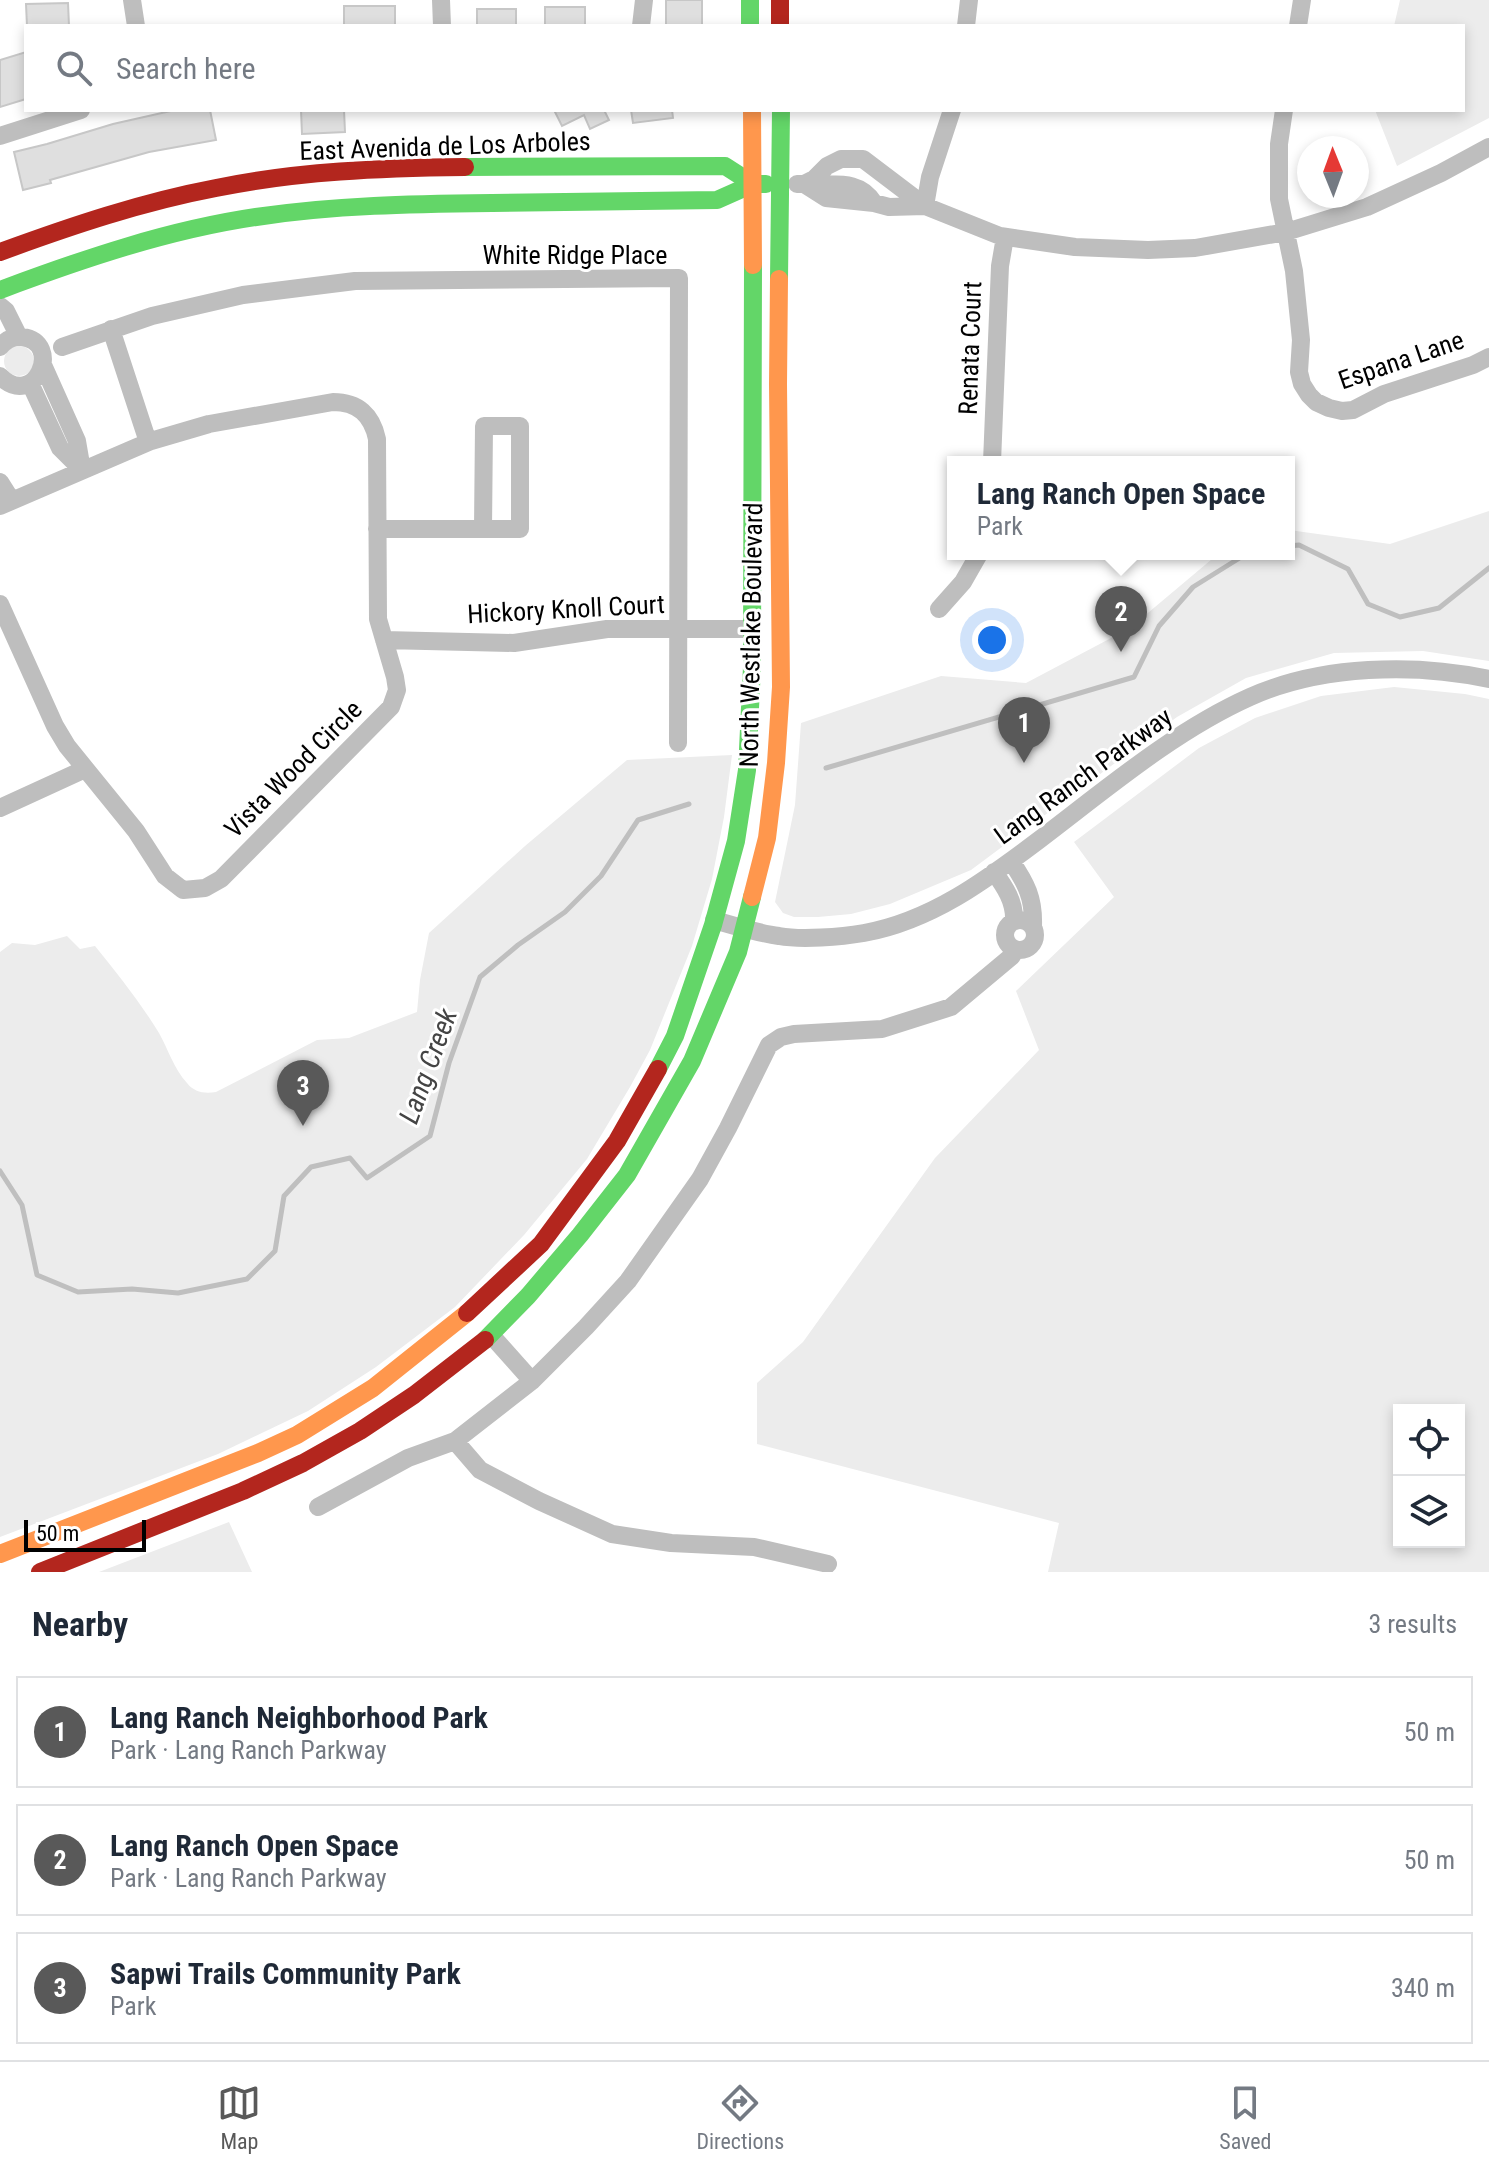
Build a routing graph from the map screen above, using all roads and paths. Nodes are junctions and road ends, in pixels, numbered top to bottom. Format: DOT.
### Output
graph roads {
  1 [pos="132,0"];
  2 [pos="441,0"];
  3 [pos="644,0"];
  4 [pos="750,0"];
  5 [pos="780,0"];
  6 [pos="969,0"];
  7 [pos="1302,0"];
  8 [pos="136,24"];
  9 [pos="442,24"];
  10 [pos="641,24"];
  11 [pos="750,24"];
  12 [pos="780,24"];
  13 [pos="966,24"];
  14 [pos="1298,24"];
  15 [pos="75,112"];
  16 [pos="752,112"];
  17 [pos="781,112"];
  18 [pos="951,112"];
  19 [pos="1284,112"];
  20 [pos="0,136"];
  21 [pos="1489,147"];
  22 [pos="879,174"];
  23 [pos="753,184"];
  24 [pos="781,184"];
  25 [pos="804,184"];
  26 [pos="874,203"];
  27 [pos="925,206"];
  28 [pos="1286,232"];
  29 [pos="1005,237"];
  30 [pos="0,252"];
  31 [pos="0,290"];
  32 [pos="0,306"];
  33 [pos="111,329"];
  34 [pos="19,337"];
  35 [pos="0,347"];
  36 [pos="62,347"];
  37 [pos="1489,357"];
  38 [pos="43,365"];
  39 [pos="0,376"];
  40 [pos="30,383"];
  41 [pos="148,442"];
  42 [pos="992,456"];
  43 [pos="82,470"];
  44 [pos="0,482"];
  45 [pos="6,504"];
  46 [pos="377,529"];
  47 [pos="483,529"];
  48 [pos="976,560"];
  49 [pos="0,604"];
  50 [pos="939,609"];
  51 [pos="680,629"];
  52 [pos="752,629"];
  53 [pos="384,640"];
  54 [pos="1489,679"];
  55 [pos="678,743"];
  56 [pos="85,769"];
  57 [pos="0,808"];
  58 [pos="1011,861"];
  59 [pos="994,872"];
  60 [pos="714,920"];
  61 [pos="1023,924"];
  62 [pos="745,928"];
  63 [pos="491,1335"];
  64 [pos="532,1381"];
  65 [pos="455,1441"];
  66 [pos="318,1507"];
  67 [pos="0,1554"];
  68 [pos="828,1564"];
  69 [pos="40,1572"];
  1 -- 8 [label="street"];
  2 -- 9 [label="street"];
  3 -- 10 [label="street"];
  4 -- 11 [label="main road"];
  5 -- 12 [label="main road"];
  6 -- 13 [label="street"];
  7 -- 14 [label="street"];
  15 -- 20 [label="street"];
  16 -- 23 [label="main road, North Westlake Boulevard"];
  17 -- 24 [label="main road, North Westlake Boulevard"];
  18 -- 27 [label="street"];
  19 -- 28 [label="street, Espana Lane"];
  21 -- 28 [label="street, East Avenida de Los Arboles"];
  22 -- 25 [label="street, East Avenida de Los Arboles"];
  22 -- 26 [label="street"];
  22 -- 27 [label="street, East Avenida de Los Arboles"];
  23 -- 24 [label="main road, East Avenida de Los Arboles"];
  23 -- 30 [label="main road, East Avenida de Los Arboles"];
  23 -- 31 [label="main road, East Avenida de Los Arboles"];
  23 -- 52 [label="main road, North Westlake Boulevard"];
  24 -- 25 [label="street, East Avenida de Los Arboles"];
  24 -- 62 [label="main road, North Westlake Boulevard"];
  25 -- 26 [label="street, East Avenida de Los Arboles"];
  26 -- 27 [label="street, East Avenida de Los Arboles"];
  27 -- 29 [label="street, East Avenida de Los Arboles"];
  28 -- 29 [label="street, East Avenida de Los Arboles"];
  28 -- 37 [label="street, Espana Lane"];
  29 -- 42 [label="street, Renata Court"];
  32 -- 34 [label="street"];
  33 -- 36 [label="street, White Ridge Place"];
  33 -- 41 [label="street"];
  33 -- 51 [label="street, White Ridge Place"];
  34 -- 35 [label="street"];
  34 -- 38 [label="street"];
  38 -- 40 [label="street"];
  38 -- 43 [label="street"];
  39 -- 40 [label="street"];
  40 -- 43 [label="street"];
  41 -- 43 [label="street, Vista Wood Circle"];
  41 -- 46 [label="street, Vista Wood Circle"];
  43 -- 45 [label="street, Vista Wood Circle"];
  44 -- 45 [label="street"];
  46 -- 47 [label="street"];
  46 -- 53 [label="street, Vista Wood Circle"];
  47 -- 47 [label="street"];
  48 -- 50 [label="street"];
  49 -- 56 [label="street, Vista Wood Circle"];
  51 -- 52 [label="street, Hickory Knoll Court"];
  51 -- 53 [label="street, Hickory Knoll Court"];
  51 -- 55 [label="street, White Ridge Place"];
  52 -- 60 [label="main road, North Westlake Boulevard"];
  53 -- 56 [label="street, Vista Wood Circle"];
  54 -- 58 [label="street, Lang Ranch Parkway"];
  56 -- 57 [label="street"];
  58 -- 59 [label="street, Lang Ranch Parkway"];
  58 -- 61 [label="street"];
  59 -- 61 [label="street"];
  59 -- 62 [label="street, Lang Ranch Parkway"];
  60 -- 62 [label="street, Lang Ranch Parkway"];
  60 -- 67 [label="main road, North Westlake Boulevard"];
  61 -- 64 [label="street"];
  62 -- 63 [label="main road, North Westlake Boulevard"];
  63 -- 64 [label="street"];
  63 -- 69 [label="main road, North Westlake Boulevard"];
  64 -- 65 [label="street"];
  65 -- 66 [label="street"];
  65 -- 68 [label="street"];
}
